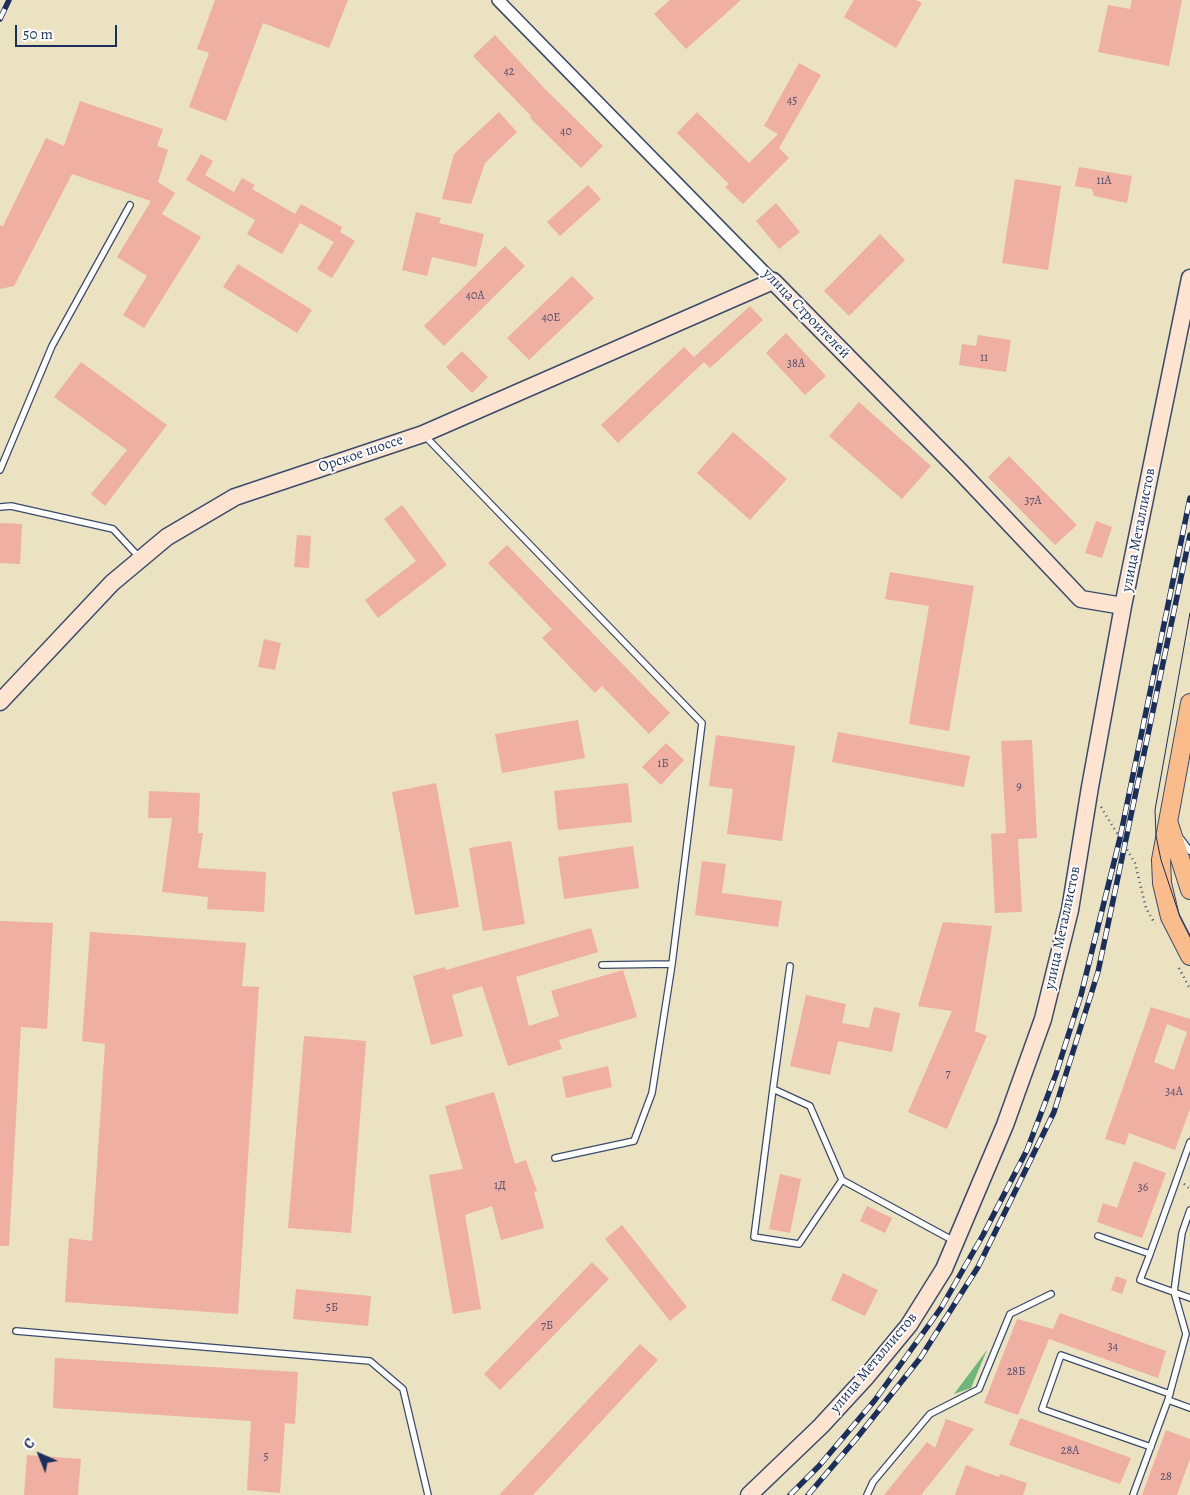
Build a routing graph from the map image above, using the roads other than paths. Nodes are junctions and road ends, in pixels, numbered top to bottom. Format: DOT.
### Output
graph roads {
  1 [pos="498,0"];
  2 [pos="130,205"];
  3 [pos="1190,278"];
  4 [pos="773,280"];
  5 [pos="422,434"];
  6 [pos="0,470"];
  7 [pos="0,507"];
  8 [pos="141,559"];
  9 [pos="1123,606"];
  10 [pos="0,702"];
  11 [pos="1190,703"];
  12 [pos="1167,819"];
  13 [pos="1190,851"];
  14 [pos="1190,890"];
  15 [pos="1185,950"];
  16 [pos="672,964"];
  17 [pos="602,965"];
  18 [pos="790,966"];
  19 [pos="773,1089"];
  20 [pos="1190,1142"];
  21 [pos="556,1158"];
  22 [pos="842,1180"];
  23 [pos="1190,1210"];
  24 [pos="1098,1236"];
  25 [pos="956,1242"];
  26 [pos="1150,1254"];
  27 [pos="1174,1292"];
  28 [pos="1051,1294"];
  29 [pos="1190,1298"];
  30 [pos="16,1330"];
  31 [pos="1170,1394"];
  32 [pos="1168,1400"];
  33 [pos="1190,1408"];
  34 [pos="1151,1447"];
  35 [pos="428,1495"];
  36 [pos="749,1495"];
  37 [pos="868,1495"];
  38 [pos="1133,1495"];
  1 -- 4 [label="street, улица Строителей"];
  2 -- 6 [label="lane"];
  3 -- 9 [label="street, улица Металлистов"];
  4 -- 5 [label="street, Орское шоссе"];
  4 -- 9 [label="street, улица Строителей"];
  5 -- 8 [label="street, Орское шоссе"];
  5 -- 16 [label="lane"];
  7 -- 8 [label="lane"];
  8 -- 10 [label="street, Орское шоссе"];
  9 -- 25 [label="street, улица Металлистов"];
  11 -- 12 [label="main road"];
  12 -- 13 [label="lane"];
  12 -- 14 [label="main road"];
  12 -- 15 [label="main road"];
  16 -- 17 [label="lane"];
  16 -- 21 [label="lane"];
  18 -- 19 [label="lane"];
  19 -- 22 [label="lane"];
  19 -- 22 [label="lane"];
  20 -- 26 [label="lane"];
  22 -- 25 [label="lane"];
  23 -- 27 [label="lane"];
  24 -- 26 [label="lane"];
  25 -- 36 [label="street, улица Металлистов"];
  26 -- 27 [label="lane"];
  27 -- 29 [label="lane"];
  27 -- 31 [label="lane"];
  28 -- 37 [label="lane"];
  30 -- 35 [label="lane"];
  31 -- 32 [label="lane"];
  31 -- 34 [label="lane"];
  32 -- 33 [label="lane"];
  32 -- 34 [label="lane"];
  34 -- 38 [label="lane"];
}
